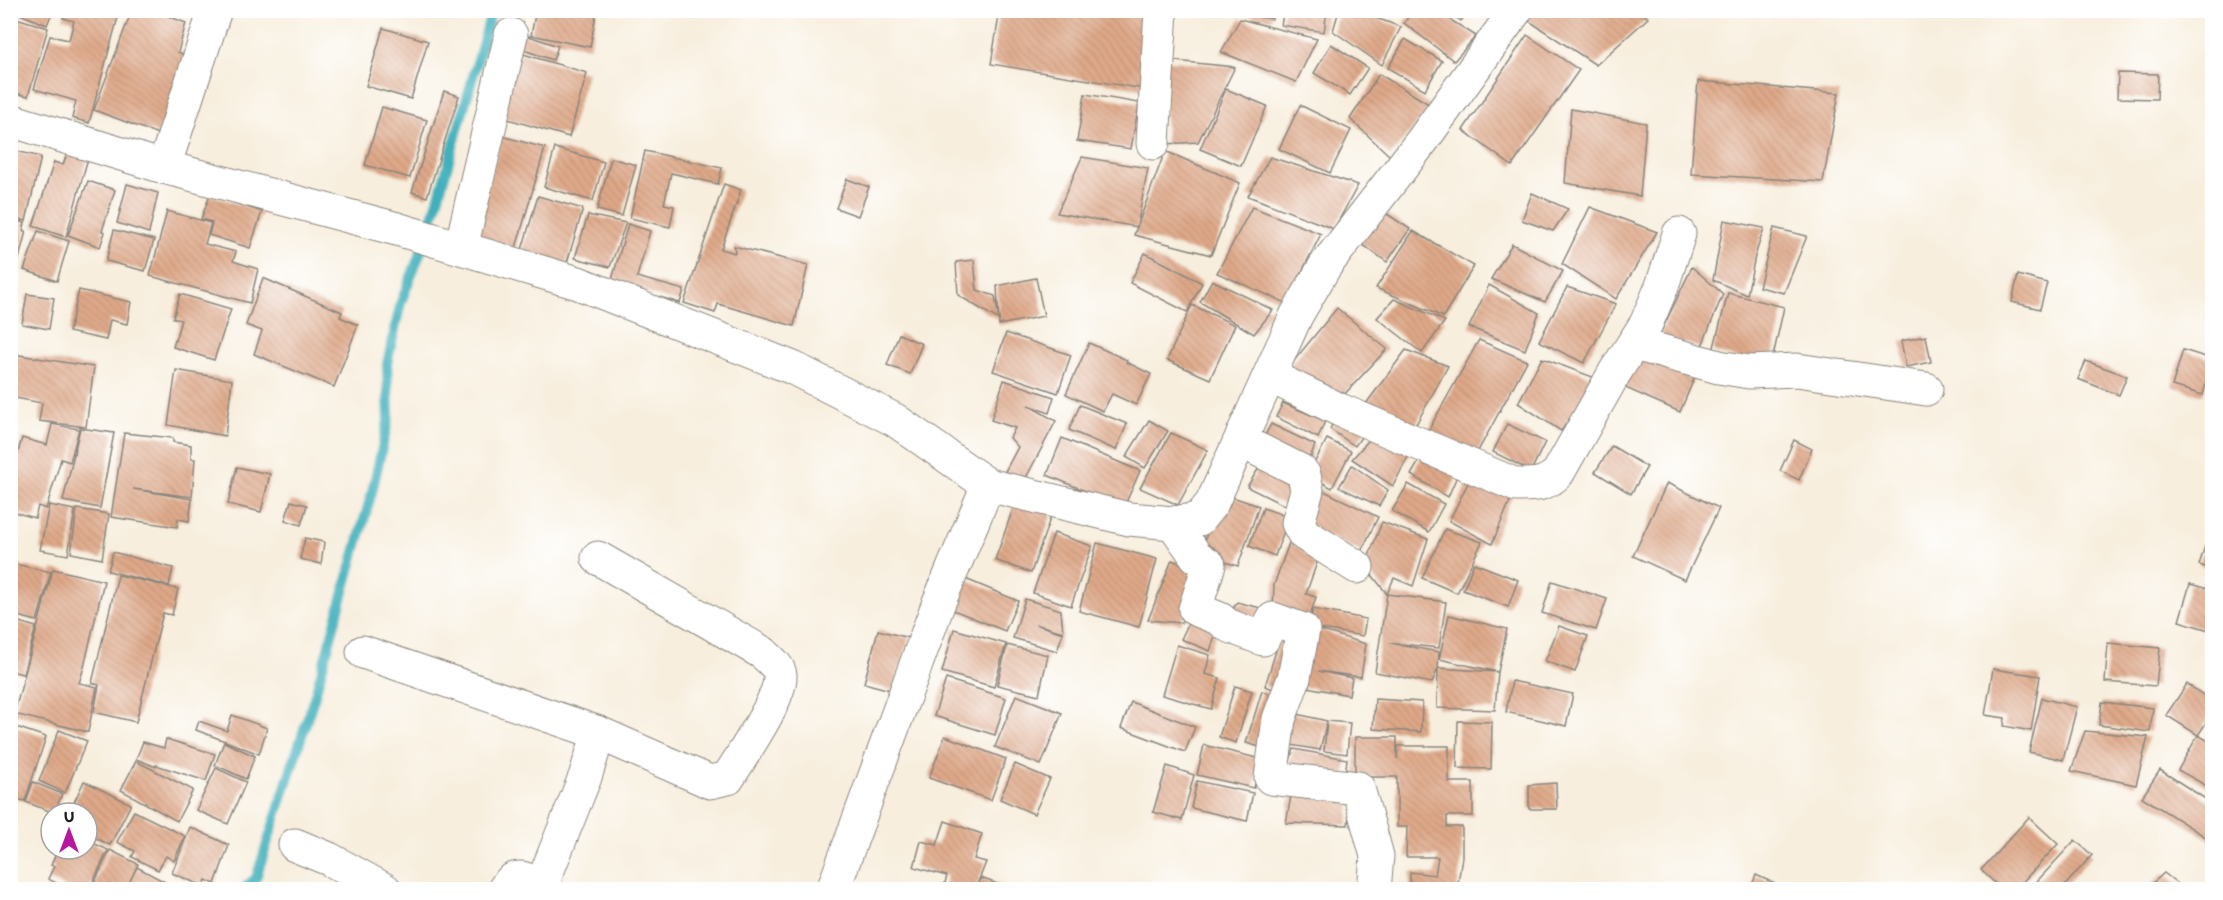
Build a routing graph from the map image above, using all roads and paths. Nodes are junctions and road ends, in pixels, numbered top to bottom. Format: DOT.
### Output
graph roads {
  1 [pos="215,10"];
  2 [pos="1161,10"];
  3 [pos="1516,10"];
  4 [pos="511,35"];
  5 [pos="10,120"];
  6 [pos="1153,143"];
  7 [pos="164,167"];
  8 [pos="1679,234"];
  9 [pos="455,246"];
  10 [pos="1635,344"];
  11 [pos="1270,376"];
  12 [pos="1926,390"];
  13 [pos="1241,441"];
  14 [pos="988,485"];
  15 [pos="1173,524"];
  16 [pos="598,558"];
  17 [pos="1357,567"];
  18 [pos="363,652"];
  19 [pos="599,733"];
  20 [pos="295,845"];
  21 [pos="544,888"];
  22 [pos="385,890"];
  23 [pos="504,890"];
  24 [pos="833,890"];
  25 [pos="1374,890"];
  1 -- 7 [label="street"];
  2 -- 6 [label="street"];
  3 -- 11 [label="street"];
  4 -- 9 [label="street"];
  5 -- 7 [label="street"];
  7 -- 9 [label="street"];
  8 -- 10 [label="street"];
  9 -- 14 [label="street"];
  10 -- 11 [label="street"];
  10 -- 12 [label="street"];
  11 -- 13 [label="street"];
  13 -- 15 [label="street"];
  13 -- 17 [label="street"];
  14 -- 15 [label="street"];
  14 -- 24 [label="street"];
  15 -- 25 [label="street"];
  16 -- 19 [label="street"];
  18 -- 19 [label="street"];
  19 -- 21 [label="street"];
  20 -- 22 [label="street"];
  21 -- 23 [label="street"];
}
